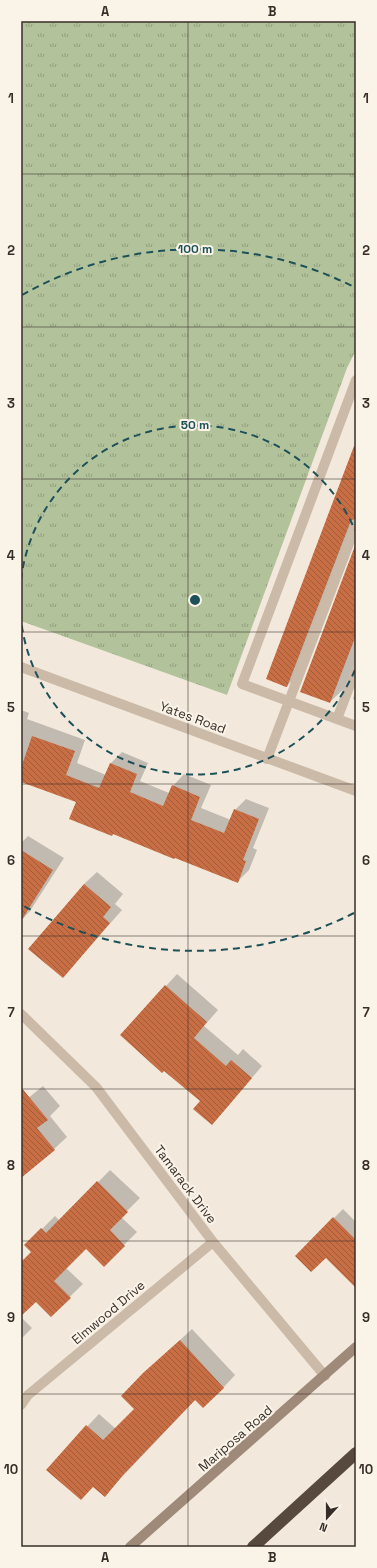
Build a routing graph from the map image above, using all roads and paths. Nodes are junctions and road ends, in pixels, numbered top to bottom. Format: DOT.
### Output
graph roads {
  1 [pos="356,380"];
  2 [pos="356,525"];
  3 [pos="21,667"];
  4 [pos="356,669"];
  5 [pos="289,701"];
  6 [pos="337,719"];
  7 [pos="356,726"];
  8 [pos="266,758"];
  9 [pos="356,791"];
  10 [pos="21,1014"];
  11 [pos="213,1242"];
  12 [pos="356,1348"];
  13 [pos="324,1376"];
  14 [pos="21,1405"];
  15 [pos="356,1453"];
  16 [pos="130,1547"];
  17 [pos="253,1547"];
  1 -- 5 [label="street"];
  2 -- 5 [label="street"];
  3 -- 8 [label="street, Yates Road"];
  4 -- 6 [label="street"];
  5 -- 6 [label="street"];
  5 -- 8 [label="street"];
  6 -- 7 [label="street"];
  8 -- 9 [label="street, Yates Road"];
  10 -- 11 [label="street, Tamarack Drive"];
  11 -- 13 [label="street, Tamarack Drive"];
  11 -- 14 [label="street, Elmwood Drive"];
  12 -- 13 [label="main road, Mariposa Road"];
  13 -- 16 [label="main road, Mariposa Road"];
  15 -- 17 [label="highway"];
}
